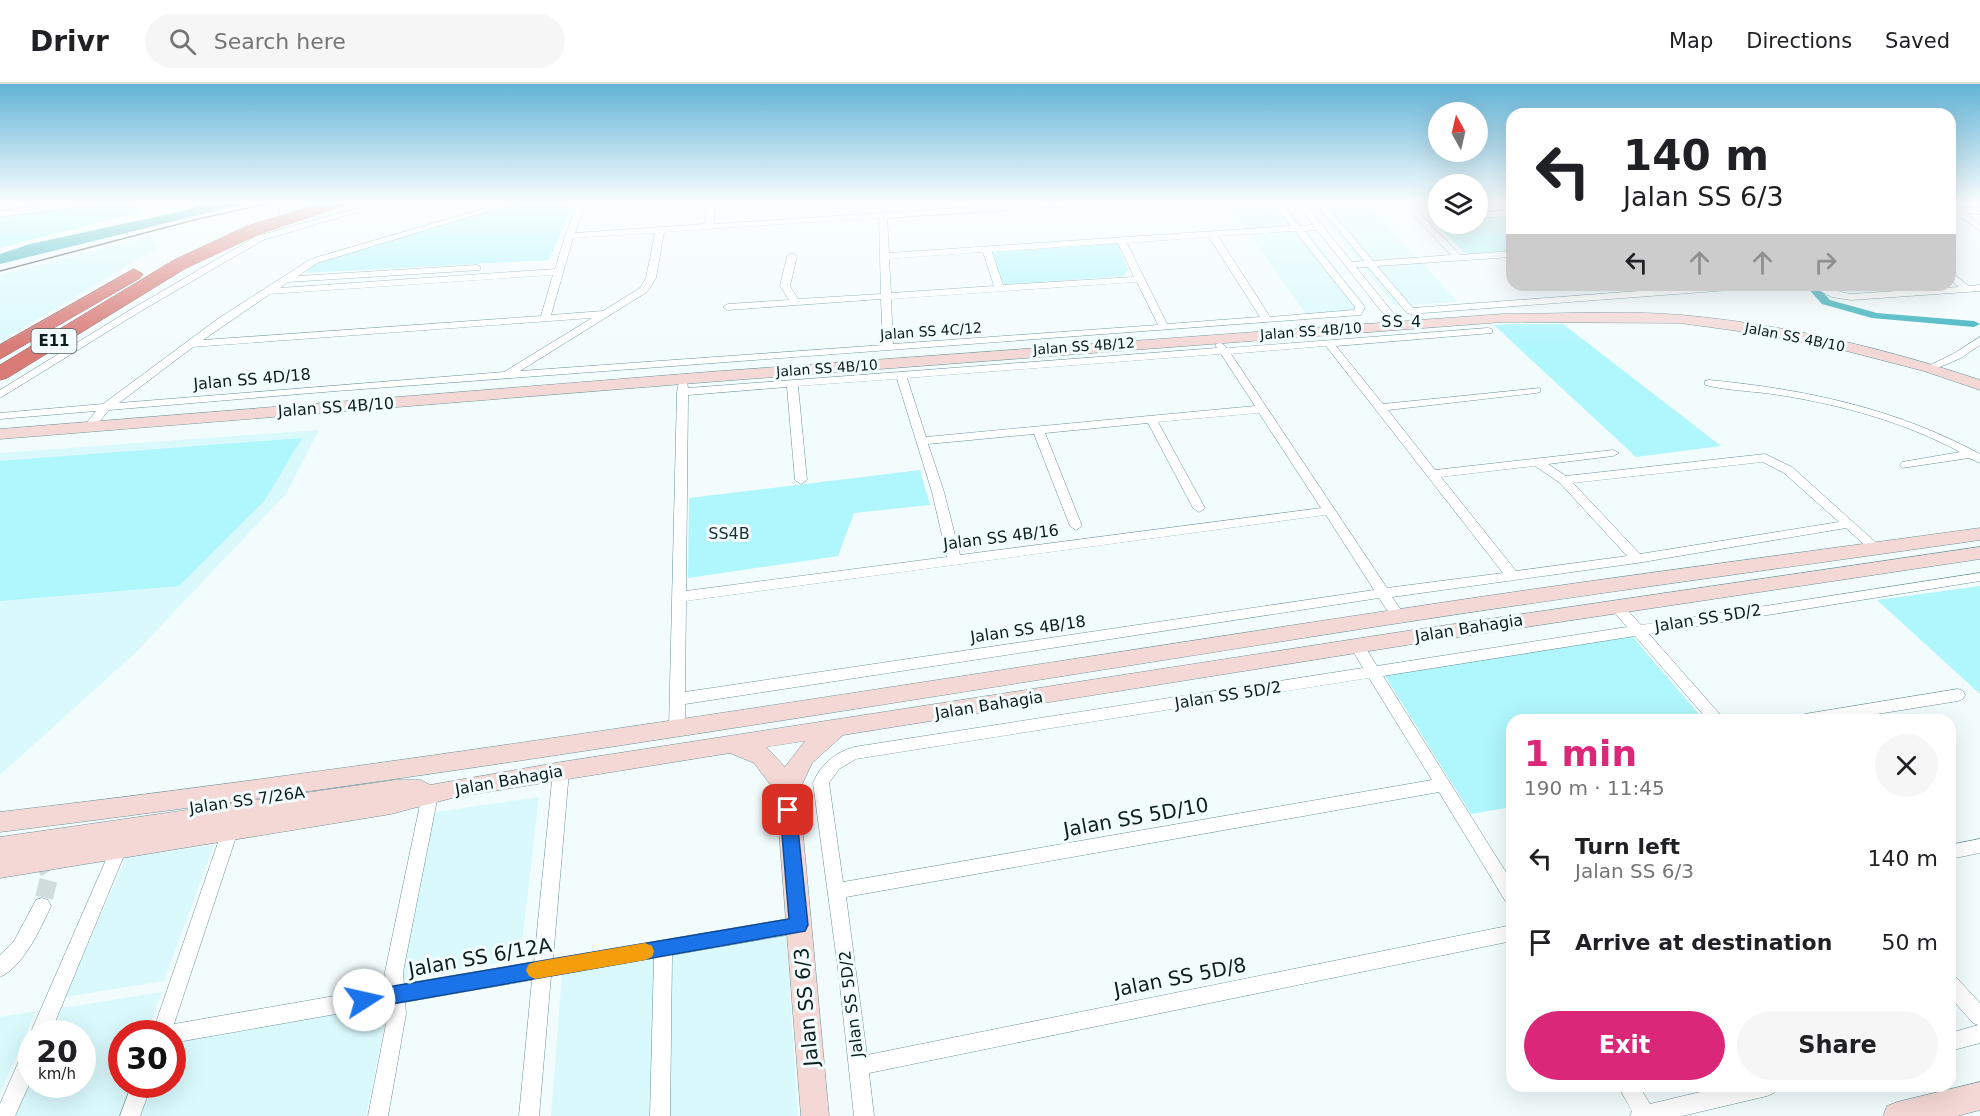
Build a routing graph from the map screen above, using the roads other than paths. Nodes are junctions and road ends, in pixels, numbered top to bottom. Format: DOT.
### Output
graph roads {
  1 [pos="181,251"];
  2 [pos="195,251"];
  3 [pos="208,251"];
  4 [pos="218,251"];
  5 [pos="237,251"];
  6 [pos="341,251"];
  7 [pos="565,251"];
  8 [pos="656,251"];
  9 [pos="886,251"];
  10 [pos="956,251"];
  11 [pos="988,251"];
  12 [pos="1126,251"];
  13 [pos="1223,251"];
  14 [pos="1316,251"];
  15 [pos="1339,251"];
  16 [pos="1360,251"];
  17 [pos="1452,251"];
  18 [pos="1506,254"];
  19 [pos="792,256"];
  20 [pos="886,256"];
  21 [pos="1458,258"];
  22 [pos="1371,264"];
  23 [pos="1350,265"];
  24 [pos="560,267"];
  25 [pos="287,279"];
  26 [pos="1140,279"];
  27 [pos="1956,279"];
  28 [pos="999,288"];
  29 [pos="1980,288"];
  30 [pos="1967,289"];
  31 [pos="1956,290"];
  32 [pos="270,291"];
  33 [pos="1676,291"];
  34 [pos="1826,291"];
  35 [pos="1876,291"];
  36 [pos="1938,291"];
  37 [pos="1880,295"];
  38 [pos="887,296"];
  39 [pos="794,300"];
  40 [pos="728,306"];
  41 [pos="101,307"];
  42 [pos="606,314"];
  43 [pos="545,319"];
  44 [pos="1267,320"];
  45 [pos="1397,324"];
  46 [pos="1164,327"];
  47 [pos="1488,331"];
  48 [pos="1980,340"];
  49 [pos="1329,343"];
  50 [pos="191,344"];
  51 [pos="1220,345"];
  52 [pos="888,348"];
  53 [pos="0,353"];
  54 [pos="0,364"];
  55 [pos="1929,368"];
  56 [pos="0,374"];
  57 [pos="901,375"];
  58 [pos="507,376"];
  59 [pos="683,383"];
  60 [pos="1708,383"];
  61 [pos="792,384"];
  62 [pos="0,385"];
  63 [pos="1980,385"];
  64 [pos="1536,390"];
  65 [pos="0,395"];
  66 [pos="1380,408"];
  67 [pos="1262,409"];
  68 [pos="0,416"];
  69 [pos="96,418"];
  70 [pos="1151,419"];
  71 [pos="0,428"];
  72 [pos="1038,430"];
  73 [pos="0,434"];
  74 [pos="921,441"];
  75 [pos="1613,453"];
  76 [pos="1976,457"];
  77 [pos="1536,461"];
  78 [pos="1906,465"];
  79 [pos="1432,474"];
  80 [pos="801,480"];
  81 [pos="1564,480"];
  82 [pos="1199,508"];
  83 [pos="1329,511"];
  84 [pos="1849,524"];
  85 [pos="1076,526"];
  86 [pos="1980,534"];
  87 [pos="1876,548"];
  88 [pos="1980,553"];
  89 [pos="954,559"];
  90 [pos="1637,559"];
  91 [pos="1512,575"];
  92 [pos="1980,577"];
  93 [pos="1384,593"];
  94 [pos="678,597"];
  95 [pos="1514,600"];
  96 [pos="1616,606"];
  97 [pos="1398,616"];
  98 [pos="1528,619"];
  99 [pos="1637,629"];
  100 [pos="1357,646"];
  101 [pos="1373,672"];
  102 [pos="1007,677"];
  103 [pos="931,689"];
  104 [pos="1958,695"];
  105 [pos="678,699"];
  106 [pos="1016,700"];
  107 [pos="937,713"];
  108 [pos="1712,714"];
  109 [pos="1842,714"];
  110 [pos="677,728"];
  111 [pos="836,729"];
  112 [pos="720,747"];
  113 [pos="492,755"];
  114 [pos="561,771"];
  115 [pos="1442,785"];
  116 [pos="456,788"];
  117 [pos="787,791"];
  118 [pos="430,795"];
  119 [pos="0,822"];
  120 [pos="231,828"];
  121 [pos="0,832"];
  122 [pos="120,846"];
  123 [pos="1980,846"];
  124 [pos="0,847"];
  125 [pos="1956,851"];
  126 [pos="0,867"];
  127 [pos="1506,887"];
  128 [pos="836,891"];
  129 [pos="42,906"];
  130 [pos="799,925"];
  131 [pos="1506,934"];
  132 [pos="663,948"];
  133 [pos="0,968"];
  134 [pos="543,969"];
  135 [pos="1956,990"];
  136 [pos="396,994"];
  137 [pos="1980,1017"];
  138 [pos="46,1020"];
  139 [pos="166,1020"];
  140 [pos="186,1031"];
  141 [pos="1980,1034"];
  142 [pos="1956,1040"];
  143 [pos="858,1066"];
  144 [pos="18,1086"];
  145 [pos="1631,1092"];
  146 [pos="1742,1092"];
  147 [pos="1980,1096"];
  148 [pos="137,1098"];
  149 [pos="5,1116"];
  150 [pos="130,1116"];
  151 [pos="378,1116"];
  152 [pos="529,1116"];
  153 [pos="660,1116"];
  154 [pos="815,1116"];
  155 [pos="864,1116"];
  156 [pos="1644,1116"];
  157 [pos="1897,1116"];
  1 -- 53 [label="highway"];
  2 -- 41 [label="highway, E11"];
  3 -- 41 [label="highway, E11"];
  4 -- 62 [label="highway"];
  5 -- 65 [label="street"];
  6 -- 25 [label="street"];
  7 -- 24 [label="street"];
  8 -- 42 [label="street"];
  9 -- 20 [label="street"];
  10 -- 20 [label="street"];
  11 -- 28 [label="street"];
  12 -- 26 [label="street"];
  13 -- 44 [label="street"];
  14 -- 44 [label="street, Jalan SS 4C/12"];
  15 -- 23 [label="street"];
  16 -- 22 [label="street"];
  17 -- 21 [label="street"];
  18 -- 21 [label="street"];
  19 -- 39 [label="street"];
  20 -- 38 [label="street"];
  21 -- 22 [label="street"];
  22 -- 23 [label="street"];
  22 -- 33 [label="street"];
  23 -- 45 [label="street"];
  24 -- 25 [label="street"];
  24 -- 32 [label="street"];
  24 -- 43 [label="street"];
  25 -- 32 [label="street"];
  26 -- 28 [label="street"];
  26 -- 46 [label="street"];
  27 -- 30 [label="street"];
  28 -- 38 [label="street"];
  29 -- 30 [label="street"];
  30 -- 31 [label="street"];
  32 -- 50 [label="street"];
  34 -- 37 [label="street"];
  35 -- 37 [label="street"];
  36 -- 37 [label="street"];
  38 -- 39 [label="street"];
  38 -- 52 [label="street"];
  39 -- 40 [label="street"];
  41 -- 54 [label="highway, E11"];
  41 -- 56 [label="highway, E11"];
  42 -- 43 [label="street"];
  42 -- 58 [label="street"];
  43 -- 50 [label="street"];
  44 -- 46 [label="street, Jalan SS 4C/12"];
  45 -- 51 [label="main road, Jalan SS 4B/10"];
  45 -- 55 [label="main road, Jalan SS 4B/10"];
  46 -- 52 [label="street, Jalan SS 4C/12"];
  47 -- 49 [label="street, Jalan SS 4B/12"];
  48 -- 55 [label="street"];
  49 -- 51 [label="street, Jalan SS 4B/12"];
  49 -- 66 [label="street"];
  50 -- 69 [label="street"];
  51 -- 57 [label="street, Jalan SS 4B/12"];
  51 -- 59 [label="main road, Jalan SS 4B/10"];
  51 -- 67 [label="street"];
  52 -- 58 [label="street, Jalan SS 4C/12"];
  55 -- 63 [label="main road, Jalan SS 4B/10"];
  57 -- 61 [label="street, Jalan SS 4B/12"];
  57 -- 74 [label="street"];
  58 -- 69 [label="street, Jalan SS 4D/18"];
  59 -- 61 [label="street, Jalan SS 4B/12"];
  59 -- 69 [label="main road, Jalan SS 4B/10"];
  59 -- 94 [label="street"];
  60 -- 76 [label="street"];
  61 -- 80 [label="street"];
  64 -- 66 [label="street"];
  66 -- 79 [label="street"];
  67 -- 70 [label="street"];
  67 -- 83 [label="street"];
  68 -- 69 [label="street, Jalan SS 4D/18"];
  69 -- 71 [label="main road, Jalan SS 4B/10"];
  69 -- 73 [label="main road, Jalan SS 4B/10"];
  70 -- 72 [label="street"];
  70 -- 82 [label="street"];
  72 -- 74 [label="street"];
  72 -- 85 [label="street"];
  74 -- 89 [label="street"];
  75 -- 77 [label="street"];
  76 -- 78 [label="street"];
  77 -- 79 [label="street"];
  77 -- 81 [label="street"];
  79 -- 91 [label="street"];
  81 -- 84 [label="street"];
  81 -- 90 [label="street"];
  83 -- 89 [label="street, Jalan SS 4B/16"];
  83 -- 93 [label="street"];
  84 -- 87 [label="street"];
  84 -- 90 [label="street, Jalan SS 4B/18"];
  86 -- 87 [label="main road, Jalan Bahagia"];
  87 -- 95 [label="main road, Jalan Bahagia"];
  88 -- 96 [label="main road, Jalan Bahagia"];
  89 -- 94 [label="street, Jalan SS 4B/16"];
  90 -- 91 [label="street, Jalan SS 4B/18"];
  91 -- 93 [label="street, Jalan SS 4B/18"];
  92 -- 99 [label="street, Jalan SS 5D/2"];
  93 -- 97 [label="street"];
  93 -- 105 [label="street, Jalan SS 4B/18"];
  94 -- 105 [label="street"];
  95 -- 97 [label="main road, Jalan Bahagia"];
  95 -- 98 [label="main road"];
  96 -- 98 [label="main road, Jalan Bahagia"];
  96 -- 99 [label="street"];
  97 -- 102 [label="main road, Jalan Bahagia"];
  98 -- 100 [label="main road, Jalan Bahagia"];
  99 -- 101 [label="street, Jalan SS 5D/2"];
  99 -- 108 [label="street"];
  100 -- 101 [label="street"];
  100 -- 106 [label="main road, Jalan Bahagia"];
  101 -- 115 [label="street"];
  101 -- 128 [label="street, Jalan SS 5D/2"];
  102 -- 103 [label="main road, Jalan Bahagia"];
  102 -- 106 [label="main road"];
  103 -- 107 [label="main road"];
  103 -- 110 [label="main road, Jalan Bahagia"];
  104 -- 109 [label="street"];
  105 -- 110 [label="street"];
  106 -- 107 [label="main road, Jalan Bahagia"];
  107 -- 111 [label="main road, Jalan Bahagia"];
  110 -- 113 [label="main road, Jalan Bahagia"];
  111 -- 112 [label="main road, Jalan Bahagia"];
  111 -- 117 [label="main road"];
  112 -- 114 [label="main road, Jalan Bahagia"];
  112 -- 117 [label="main road"];
  113 -- 119 [label="main road, Jalan Bahagia"];
  113 -- 121 [label="main road, Jalan SS 7/26A"];
  114 -- 116 [label="main road, Jalan Bahagia"];
  114 -- 134 [label="street"];
  115 -- 127 [label="street"];
  115 -- 128 [label="street, Jalan SS 5D/10"];
  116 -- 118 [label="main road, Jalan Bahagia"];
  116 -- 124 [label="main road, Jalan SS 7/26A"];
  117 -- 130 [label="main road, Jalan SS 6/3"];
  118 -- 120 [label="main road, Jalan Bahagia"];
  118 -- 136 [label="street"];
  120 -- 122 [label="main road, Jalan Bahagia"];
  120 -- 139 [label="street"];
  122 -- 126 [label="main road, Jalan Bahagia"];
  122 -- 138 [label="street"];
  123 -- 125 [label="street"];
  128 -- 143 [label="street, Jalan SS 5D/2"];
  129 -- 133 [label="street"];
  130 -- 132 [label="street, Jalan SS 6/12A"];
  130 -- 154 [label="main road, Jalan SS 6/3"];
  131 -- 143 [label="street, Jalan SS 5D/8"];
  132 -- 134 [label="street, Jalan SS 6/12A"];
  132 -- 153 [label="street"];
  134 -- 136 [label="street, Jalan SS 6/12A"];
  134 -- 152 [label="street"];
  135 -- 137 [label="street"];
  136 -- 140 [label="street, Jalan SS 6/12A"];
  136 -- 151 [label="street"];
  141 -- 142 [label="street"];
  143 -- 155 [label="street, Jalan SS 5D/2"];
  144 -- 149 [label="street"];
  145 -- 156 [label="street"];
  146 -- 156 [label="street"];
  147 -- 157 [label="main road"];
  148 -- 150 [label="street"];
}
